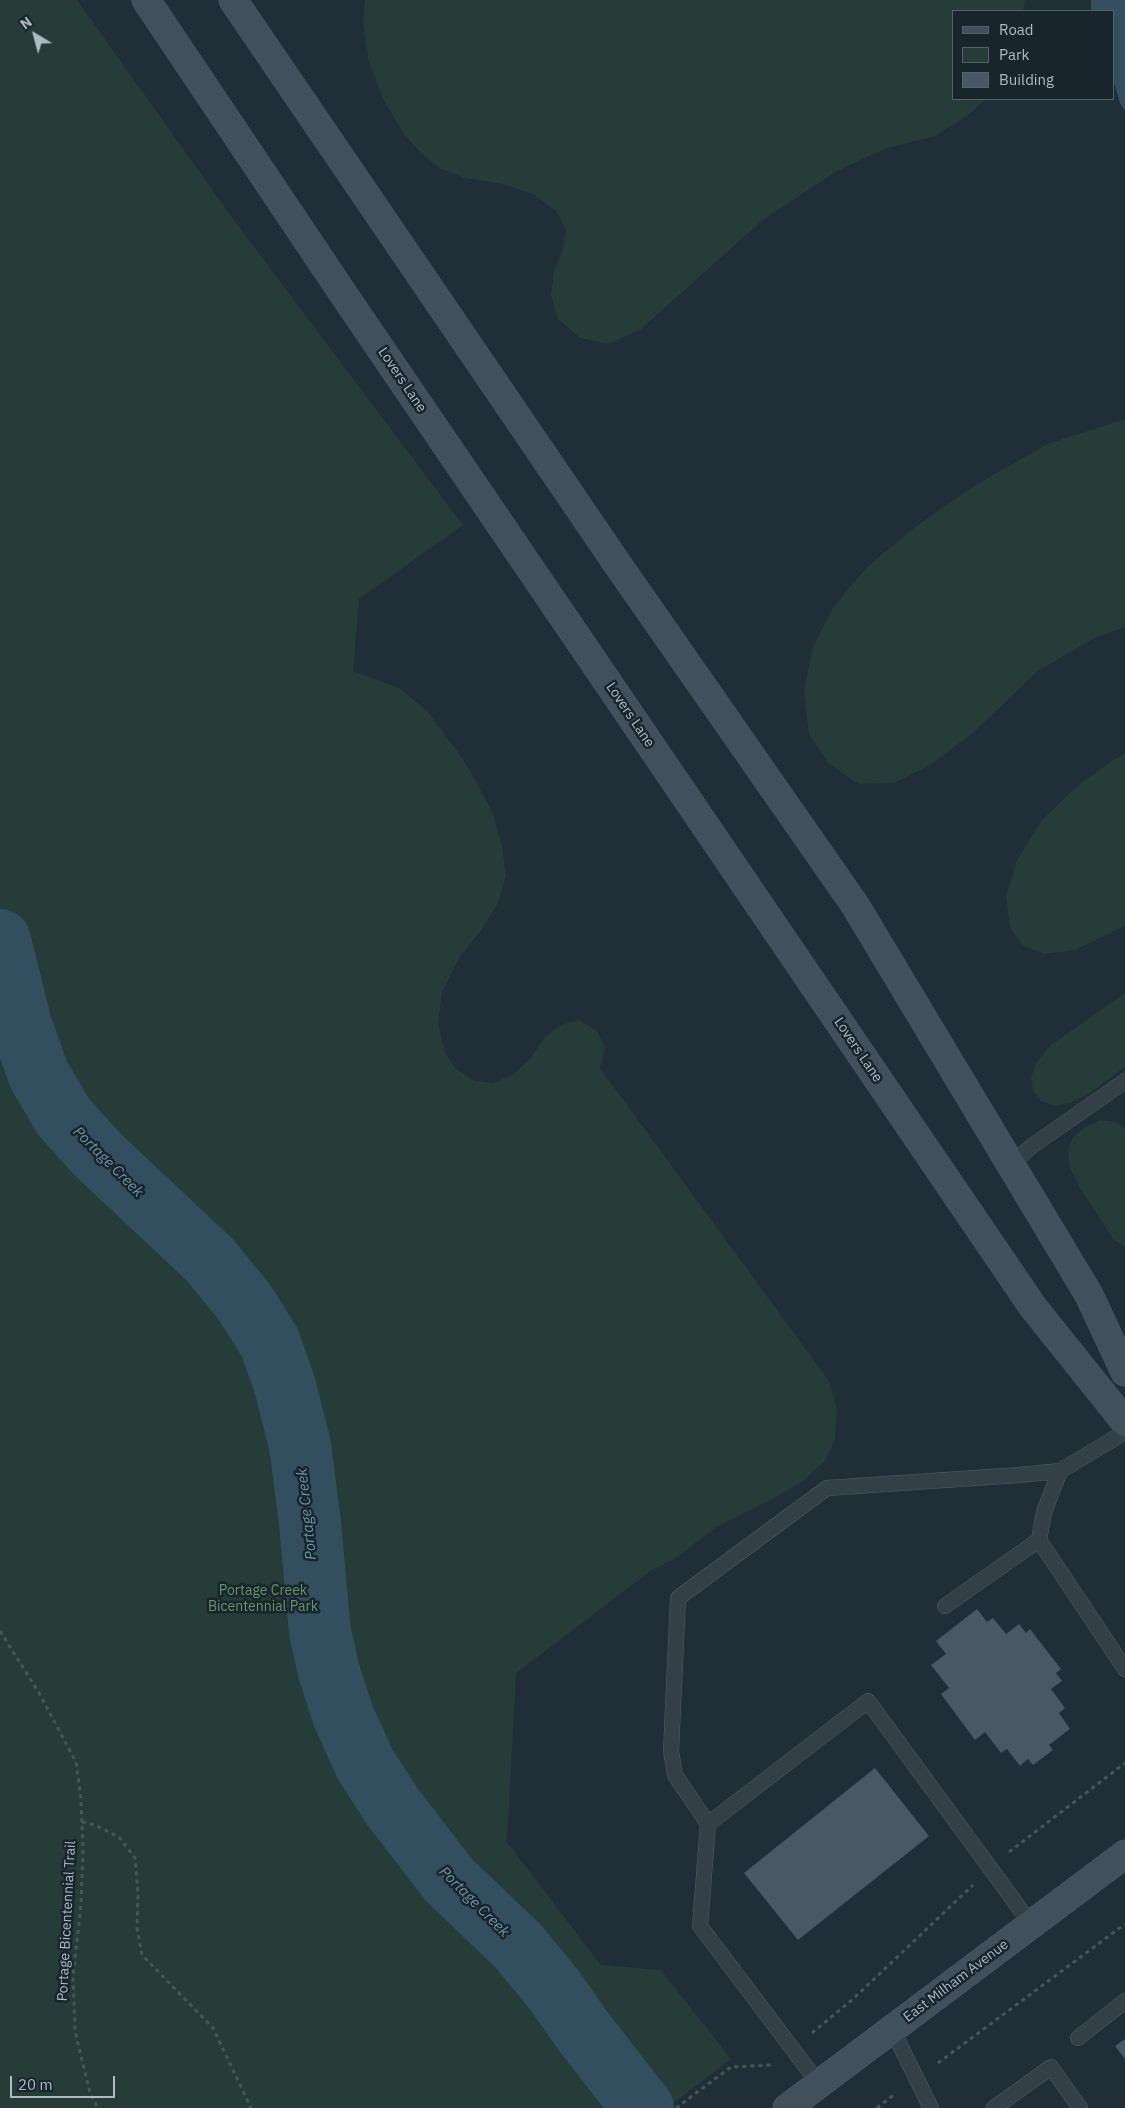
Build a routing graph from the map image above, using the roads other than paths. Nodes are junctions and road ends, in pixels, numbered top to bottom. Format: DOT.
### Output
graph roads {
  1 [pos="146,0"];
  2 [pos="232,0"];
  3 [pos="1125,1080"];
  4 [pos="1010,1165"];
  5 [pos="1125,1372"];
  6 [pos="1125,1422"];
  7 [pos="1125,1432"];
  8 [pos="1060,1471"];
  9 [pos="1039,1540"];
  10 [pos="945,1606"];
  11 [pos="1125,1669"];
  12 [pos="708,1824"];
  13 [pos="1125,1854"];
  14 [pos="1031,1924"];
  15 [pos="1125,2001"];
  16 [pos="892,2029"];
  17 [pos="1078,2038"];
  18 [pos="819,2084"];
  19 [pos="788,2108"];
  20 [pos="932,2108"];
  21 [pos="994,2108"];
  22 [pos="1080,2108"];
  1 -- 6 [label="street, Lovers Lane"];
  2 -- 4 [label="street"];
  3 -- 4 [label="lane"];
  4 -- 5 [label="street"];
  7 -- 8 [label="lane"];
  8 -- 9 [label="lane"];
  8 -- 12 [label="lane"];
  9 -- 10 [label="lane"];
  9 -- 11 [label="lane"];
  12 -- 14 [label="lane"];
  12 -- 18 [label="lane"];
  13 -- 14 [label="street, East Milham Avenue"];
  14 -- 16 [label="street, East Milham Avenue"];
  15 -- 17 [label="lane"];
  16 -- 18 [label="street, East Milham Avenue"];
  16 -- 20 [label="lane"];
  18 -- 19 [label="street, East Milham Avenue"];
  21 -- 22 [label="lane"];
}
